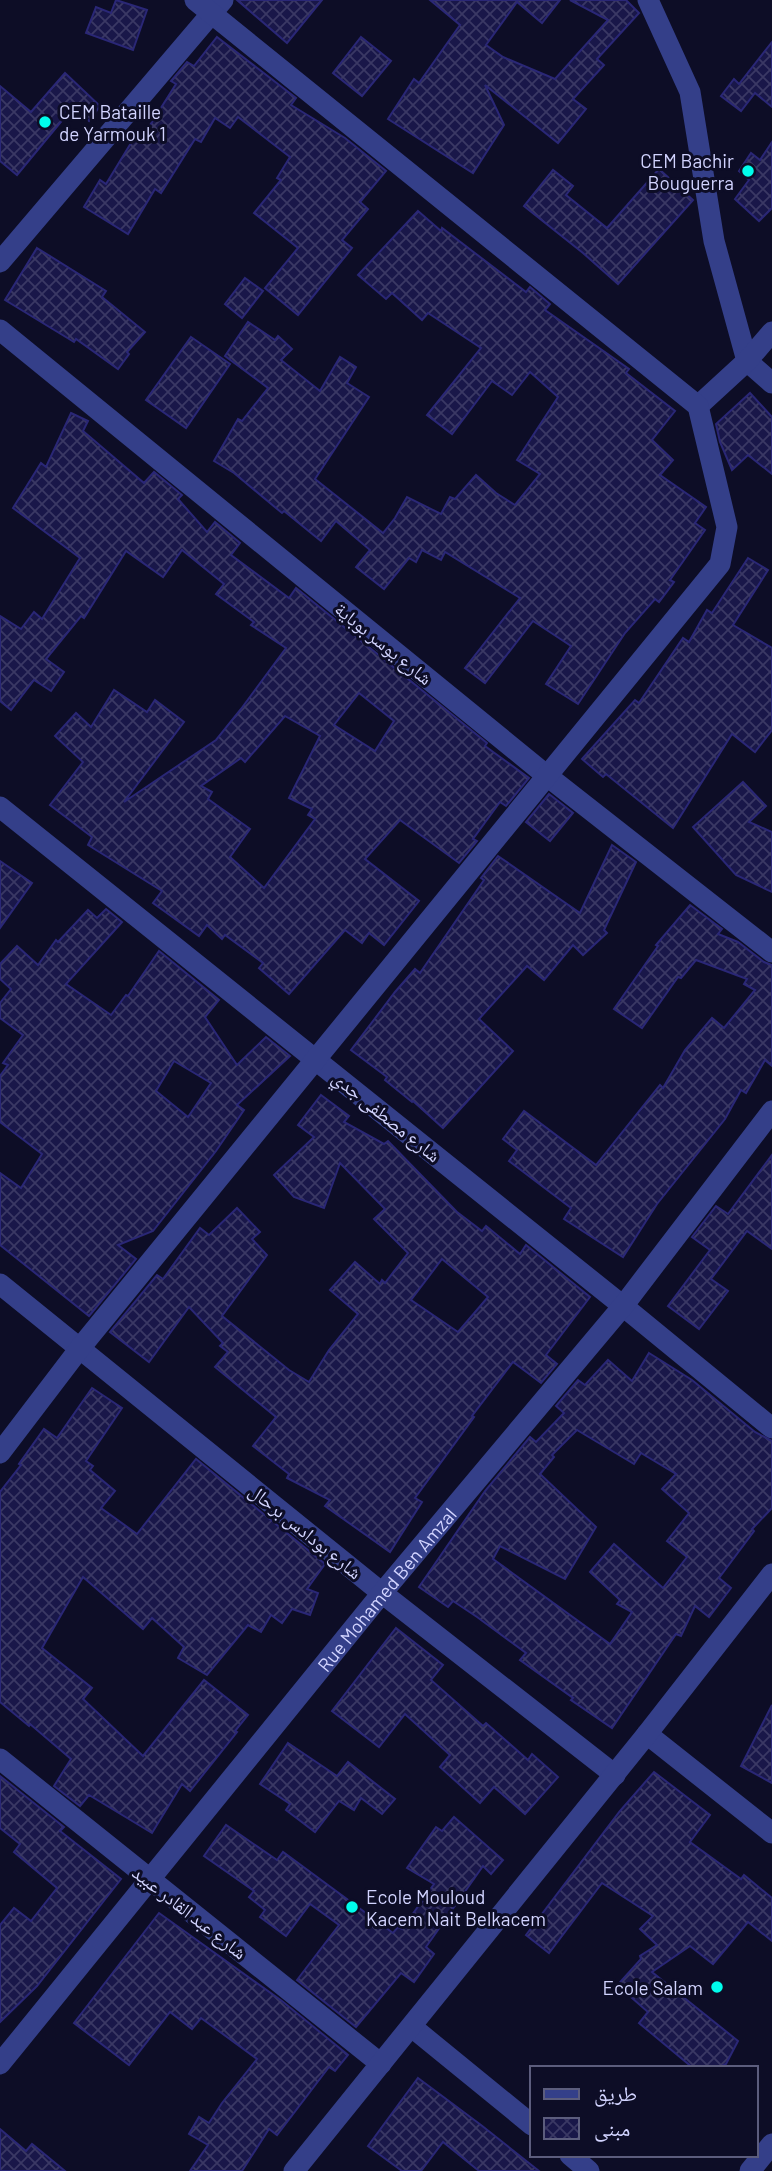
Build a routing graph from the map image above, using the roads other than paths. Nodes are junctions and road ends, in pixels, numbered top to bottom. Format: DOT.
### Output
graph roads {
  1 [pos="195,0"];
  2 [pos="648,0"];
  3 [pos="218,7"];
  4 [pos="0,262"];
  5 [pos="0,330"];
  6 [pos="772,332"];
  7 [pos="747,362"];
  8 [pos="772,383"];
  9 [pos="698,406"];
  10 [pos="546,775"];
  11 [pos="0,807"];
  12 [pos="772,952"];
  13 [pos="317,1059"];
  14 [pos="772,1111"];
  15 [pos="0,1284"];
  16 [pos="623,1306"];
  17 [pos="80,1348"];
  18 [pos="772,1428"];
  19 [pos="0,1453"];
  20 [pos="772,1574"];
  21 [pos="382,1593"];
  22 [pos="647,1734"];
  23 [pos="0,1759"];
  24 [pos="615,1774"];
  25 [pos="772,1833"];
  26 [pos="148,1879"];
  27 [pos="412,2026"];
  28 [pos="0,2064"];
  29 [pos="381,2064"];
  30 [pos="530,2123"];
  31 [pos="772,2144"];
  32 [pos="572,2157"];
  33 [pos="294,2171"];
  34 [pos="589,2171"];
  35 [pos="750,2171"];
  1 -- 3 [label="street"];
  2 -- 7 [label="street"];
  3 -- 4 [label="street"];
  3 -- 9 [label="street"];
  5 -- 10 [label="street, شارع يوسر بوباية"];
  6 -- 7 [label="street"];
  7 -- 8 [label="street"];
  7 -- 9 [label="street"];
  9 -- 10 [label="street"];
  10 -- 12 [label="street, شارع يوسر بوباية"];
  10 -- 13 [label="street"];
  11 -- 13 [label="street, شارع مصطفى جدي"];
  13 -- 16 [label="street, شارع مصطفى جدي"];
  13 -- 17 [label="street"];
  14 -- 16 [label="street, Rue Mohamed Ben Amzal"];
  15 -- 17 [label="street, شارع بودادس برحال"];
  16 -- 18 [label="street, شارع مصطفى جدي"];
  16 -- 21 [label="street, Rue Mohamed Ben Amzal"];
  17 -- 19 [label="street"];
  17 -- 21 [label="street, شارع بودادس برحال"];
  20 -- 22 [label="street"];
  21 -- 24 [label="street, شارع بودادس برحال"];
  21 -- 26 [label="street, Rue Mohamed Ben Amzal"];
  22 -- 24 [label="street"];
  22 -- 25 [label="street"];
  23 -- 26 [label="street, شارع عبد القادر عبيد"];
  24 -- 27 [label="street"];
  26 -- 28 [label="street, Rue Mohamed Ben Amzal"];
  26 -- 29 [label="street, شارع عبد القادر عبيد"];
  27 -- 29 [label="street"];
  27 -- 30 [label="street"];
  29 -- 33 [label="street"];
  31 -- 35 [label="street"];
  32 -- 34 [label="street"];
}
